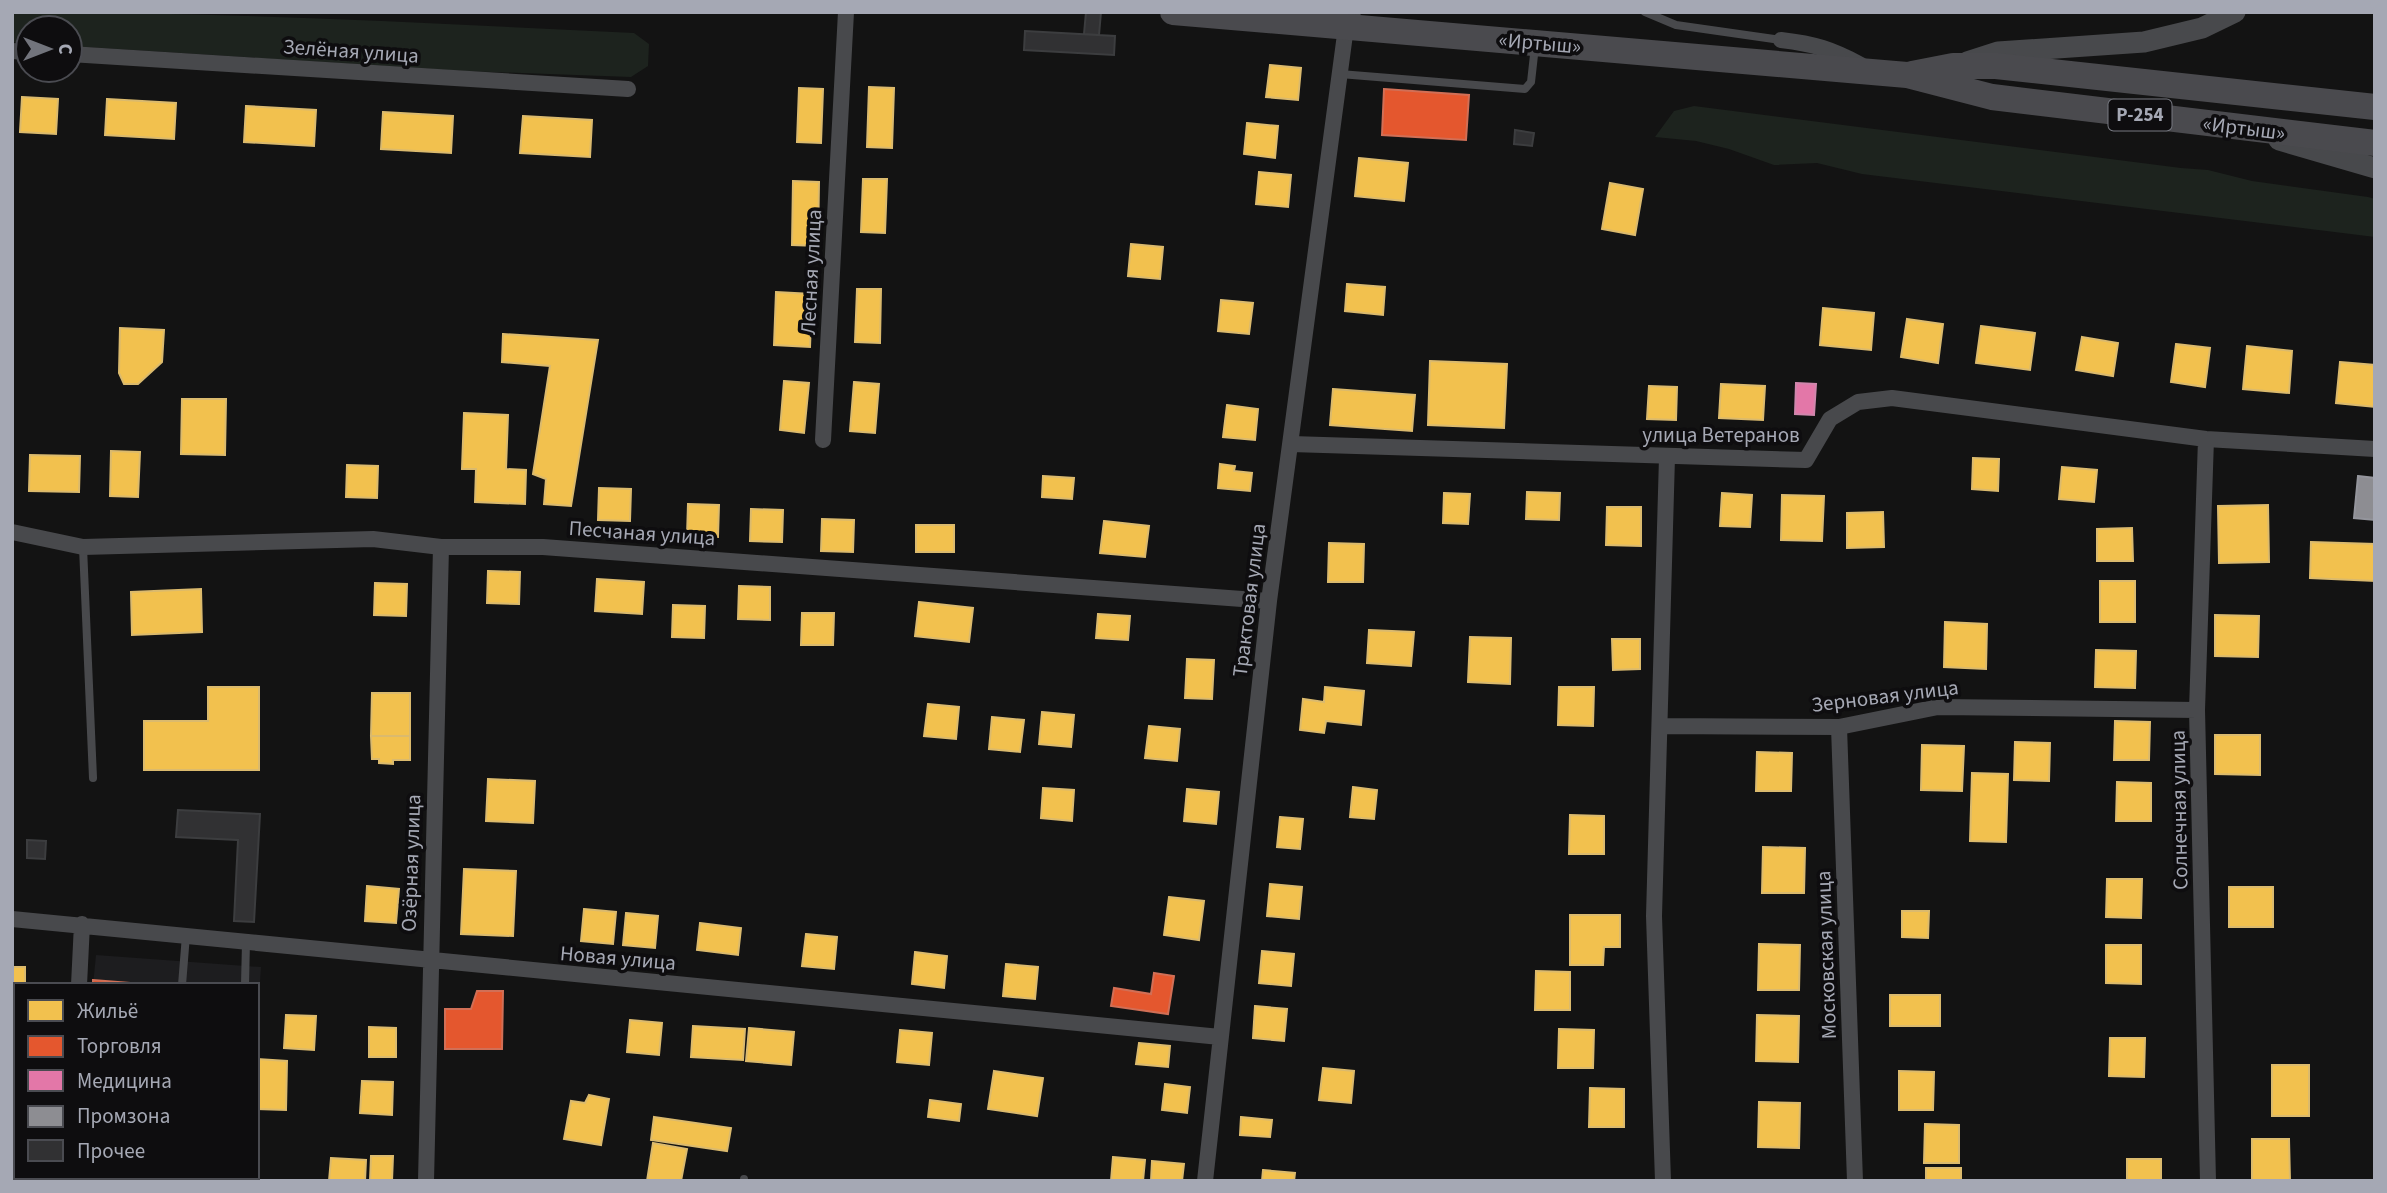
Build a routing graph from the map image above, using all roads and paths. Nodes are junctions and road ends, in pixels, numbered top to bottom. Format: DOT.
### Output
graph roads {
  1 [pos="846,12"];
  2 [pos="1173,12"];
  3 [pos="1644,12"];
  4 [pos="2235,12"];
  5 [pos="1349,20"];
  6 [pos="1781,40"];
  7 [pos="1535,43"];
  8 [pos="84,55"];
  9 [pos="1953,66"];
  10 [pos="1872,71"];
  11 [pos="1340,74"];
  12 [pos="1907,75"];
  13 [pos="628,89"];
  14 [pos="2375,107"];
  15 [pos="2236,127"];
  16 [pos="2375,143"];
  17 [pos="2375,167"];
  18 [pos="2206,439"];
  19 [pos="823,440"];
  20 [pos="1291,444"];
  21 [pos="2375,449"];
  22 [pos="1667,457"];
  23 [pos="12,532"];
  24 [pos="83,547"];
  25 [pos="441,547"];
  26 [pos="1269,601"];
  27 [pos="2197,710"];
  28 [pos="1661,726"];
  29 [pos="1839,727"];
  30 [pos="93,778"];
  31 [pos="12,919"];
  32 [pos="82,925"];
  33 [pos="186,935"];
  34 [pos="246,942"];
  35 [pos="430,961"];
  36 [pos="79,983"];
  37 [pos="181,983"];
  38 [pos="245,983"];
  39 [pos="1220,1037"];
  40 [pos="426,1181"];
  41 [pos="1205,1181"];
  42 [pos="1663,1181"];
  43 [pos="1855,1181"];
  44 [pos="2208,1181"];
  1 -- 19 [label="street, Лесная улица"];
  2 -- 5 [label="highway, «Иртыш» / Р-254"];
  3 -- 6 [label="lane"];
  4 -- 9 [label="street"];
  5 -- 7 [label="highway, «Иртыш» / Р-254"];
  5 -- 11 [label="street, Трактовая улица"];
  6 -- 10 [label="street"];
  7 -- 10 [label="highway, «Иртыш» / Р-254"];
  7 -- 11 [label="lane"];
  8 -- 13 [label="street, Зелёная улица"];
  9 -- 12 [label="highway, «Иртыш» / Р-254"];
  9 -- 14 [label="highway, «Иртыш» / Р-254"];
  10 -- 12 [label="highway, «Иртыш» / Р-254"];
  11 -- 20 [label="street, Трактовая улица"];
  12 -- 15 [label="highway, «Иртыш» / Р-254"];
  15 -- 16 [label="highway, «Иртыш» / Р-254"];
  15 -- 17 [label="street"];
  18 -- 21 [label="street, улица Ветеранов"];
  18 -- 22 [label="street, улица Ветеранов"];
  18 -- 27 [label="street, Солнечная улица"];
  20 -- 22 [label="street, улица Ветеранов"];
  20 -- 26 [label="street, Трактовая улица"];
  22 -- 28 [label="street"];
  23 -- 24 [label="street, Песчаная улица"];
  24 -- 25 [label="street, Песчаная улица"];
  24 -- 30 [label="lane"];
  25 -- 26 [label="street, Песчаная улица"];
  25 -- 35 [label="street, Озёрная улица"];
  26 -- 39 [label="street, Трактовая улица"];
  27 -- 29 [label="street, Зерновая улица"];
  27 -- 44 [label="street, Солнечная улица"];
  28 -- 29 [label="street, Зерновая улица"];
  28 -- 42 [label="street"];
  29 -- 43 [label="street, Московская улица"];
  31 -- 32 [label="street, Новая улица"];
  32 -- 33 [label="street, Новая улица"];
  32 -- 36 [label="street"];
  33 -- 34 [label="street, Новая улица"];
  33 -- 37 [label="lane"];
  34 -- 35 [label="street, Новая улица"];
  34 -- 38 [label="lane"];
  35 -- 39 [label="street, Новая улица"];
  35 -- 40 [label="street, Озёрная улица"];
  39 -- 41 [label="street, Трактовая улица"];
}
